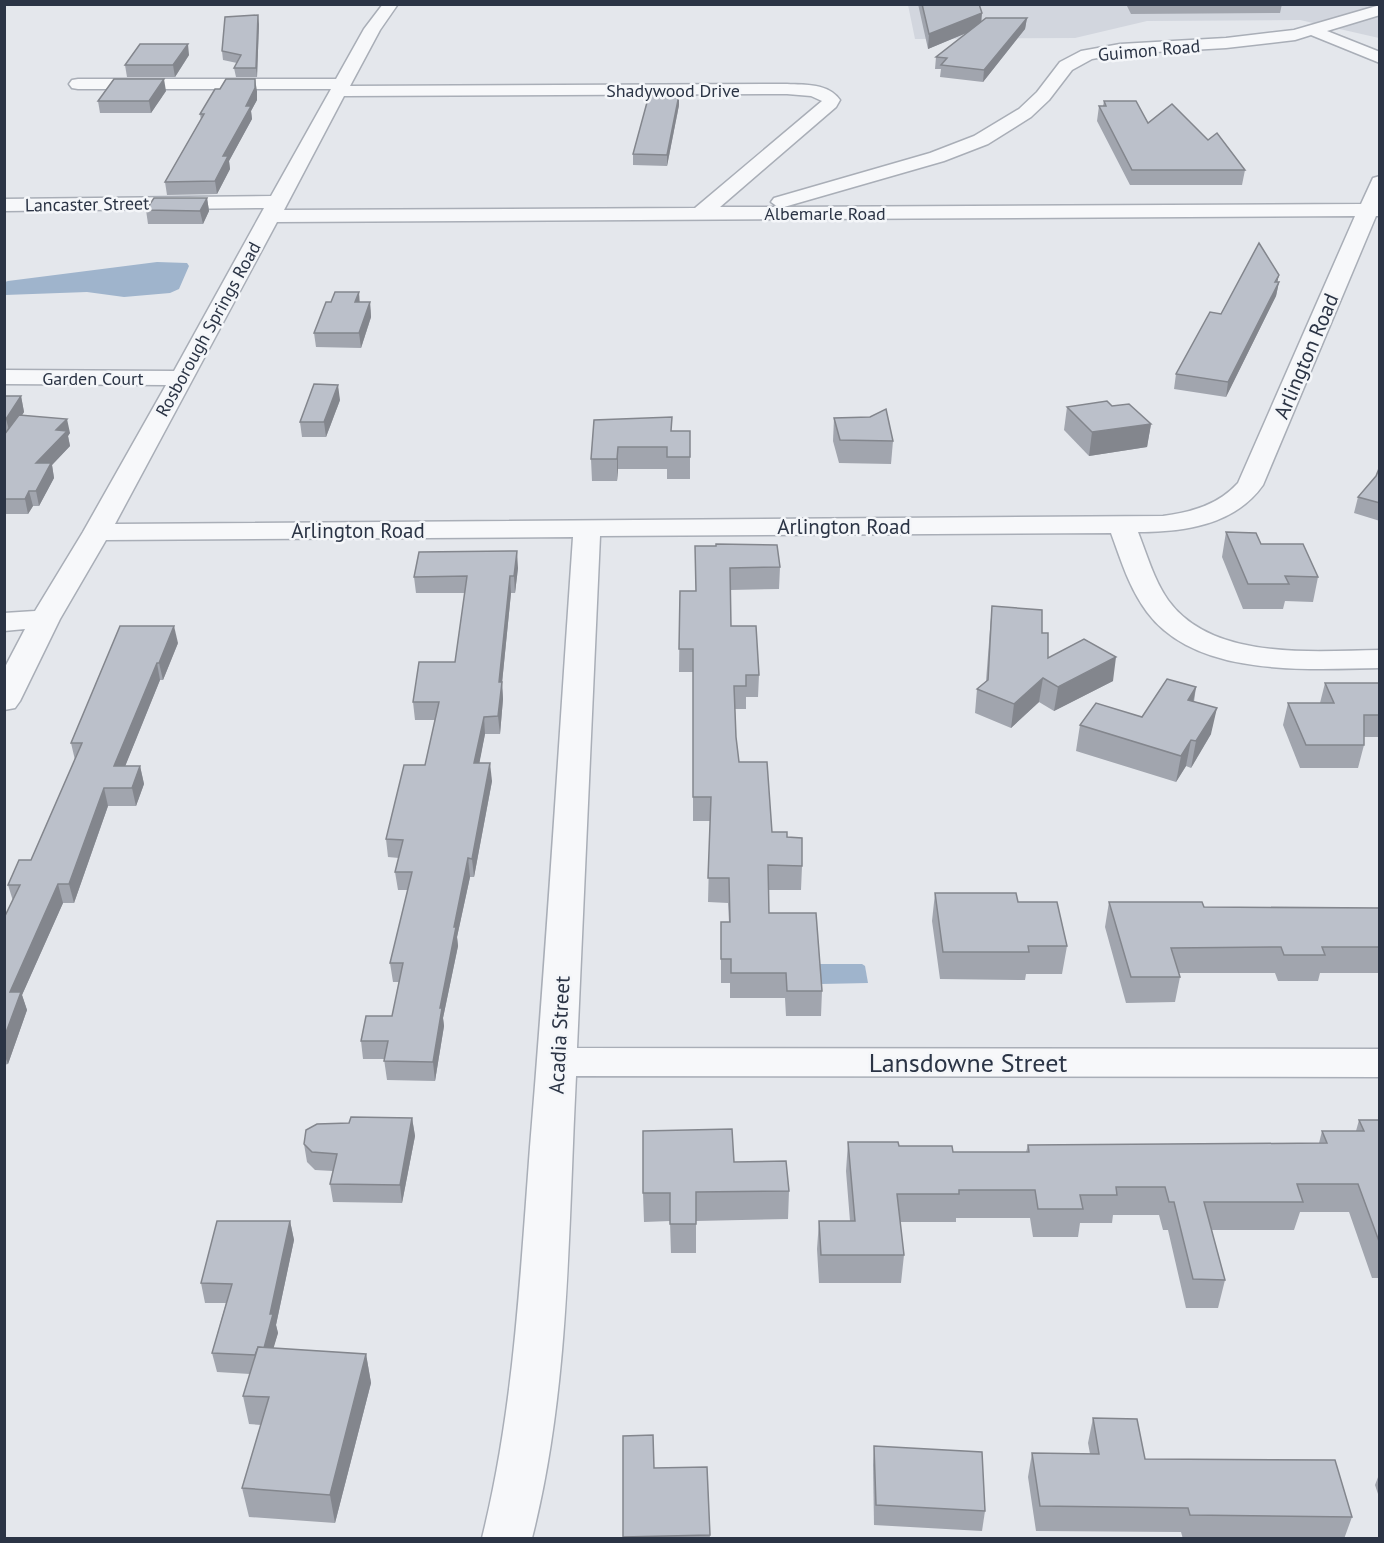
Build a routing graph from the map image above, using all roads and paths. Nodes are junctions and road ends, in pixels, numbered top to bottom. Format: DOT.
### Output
graph roads {
  1 [pos="391,4"];
  2 [pos="1380,10"];
  3 [pos="1314,31"];
  4 [pos="1380,58"];
  5 [pos="78,84"];
  6 [pos="341,87"];
  7 [pos="1380,182"];
  8 [pos="4,205"];
  9 [pos="273,209"];
  10 [pos="1374,210"];
  11 [pos="700,214"];
  12 [pos="741,214"];
  13 [pos="4,377"];
  14 [pos="182,378"];
  15 [pos="1121,524"];
  16 [pos="587,528"];
  17 [pos="97,532"];
  18 [pos="45,619"];
  19 [pos="4,622"];
  20 [pos="1380,659"];
  21 [pos="4,701"];
  22 [pos="557,1062"];
  23 [pos="1380,1063"];
  24 [pos="507,1539"];
  1 -- 6 [label="street, Rosborough Springs Road"];
  2 -- 3 [label="street, Guimon Road"];
  3 -- 4 [label="street"];
  3 -- 12 [label="street, Guimon Road"];
  5 -- 6 [label="street, Shadywood Drive"];
  6 -- 9 [label="street, Rosborough Springs Road"];
  6 -- 11 [label="street, Shadywood Drive"];
  7 -- 10 [label="street, Arlington Road"];
  8 -- 9 [label="street, Lancaster Street"];
  9 -- 11 [label="street, Albemarle Road"];
  9 -- 14 [label="street, Rosborough Springs Road"];
  10 -- 12 [label="street, Albemarle Road"];
  10 -- 15 [label="street, Arlington Road"];
  11 -- 12 [label="street, Albemarle Road"];
  13 -- 14 [label="street, Garden Court"];
  14 -- 17 [label="street, Rosborough Springs Road"];
  15 -- 16 [label="street, Arlington Road"];
  15 -- 20 [label="street"];
  16 -- 17 [label="street, Arlington Road"];
  16 -- 22 [label="street, Acadia Street"];
  17 -- 18 [label="street, Rosborough Springs Road"];
  18 -- 19 [label="street"];
  18 -- 21 [label="street, Rosborough Springs Road"];
  22 -- 23 [label="street, Lansdowne Street"];
  22 -- 24 [label="street, Acadia Street"];
}
